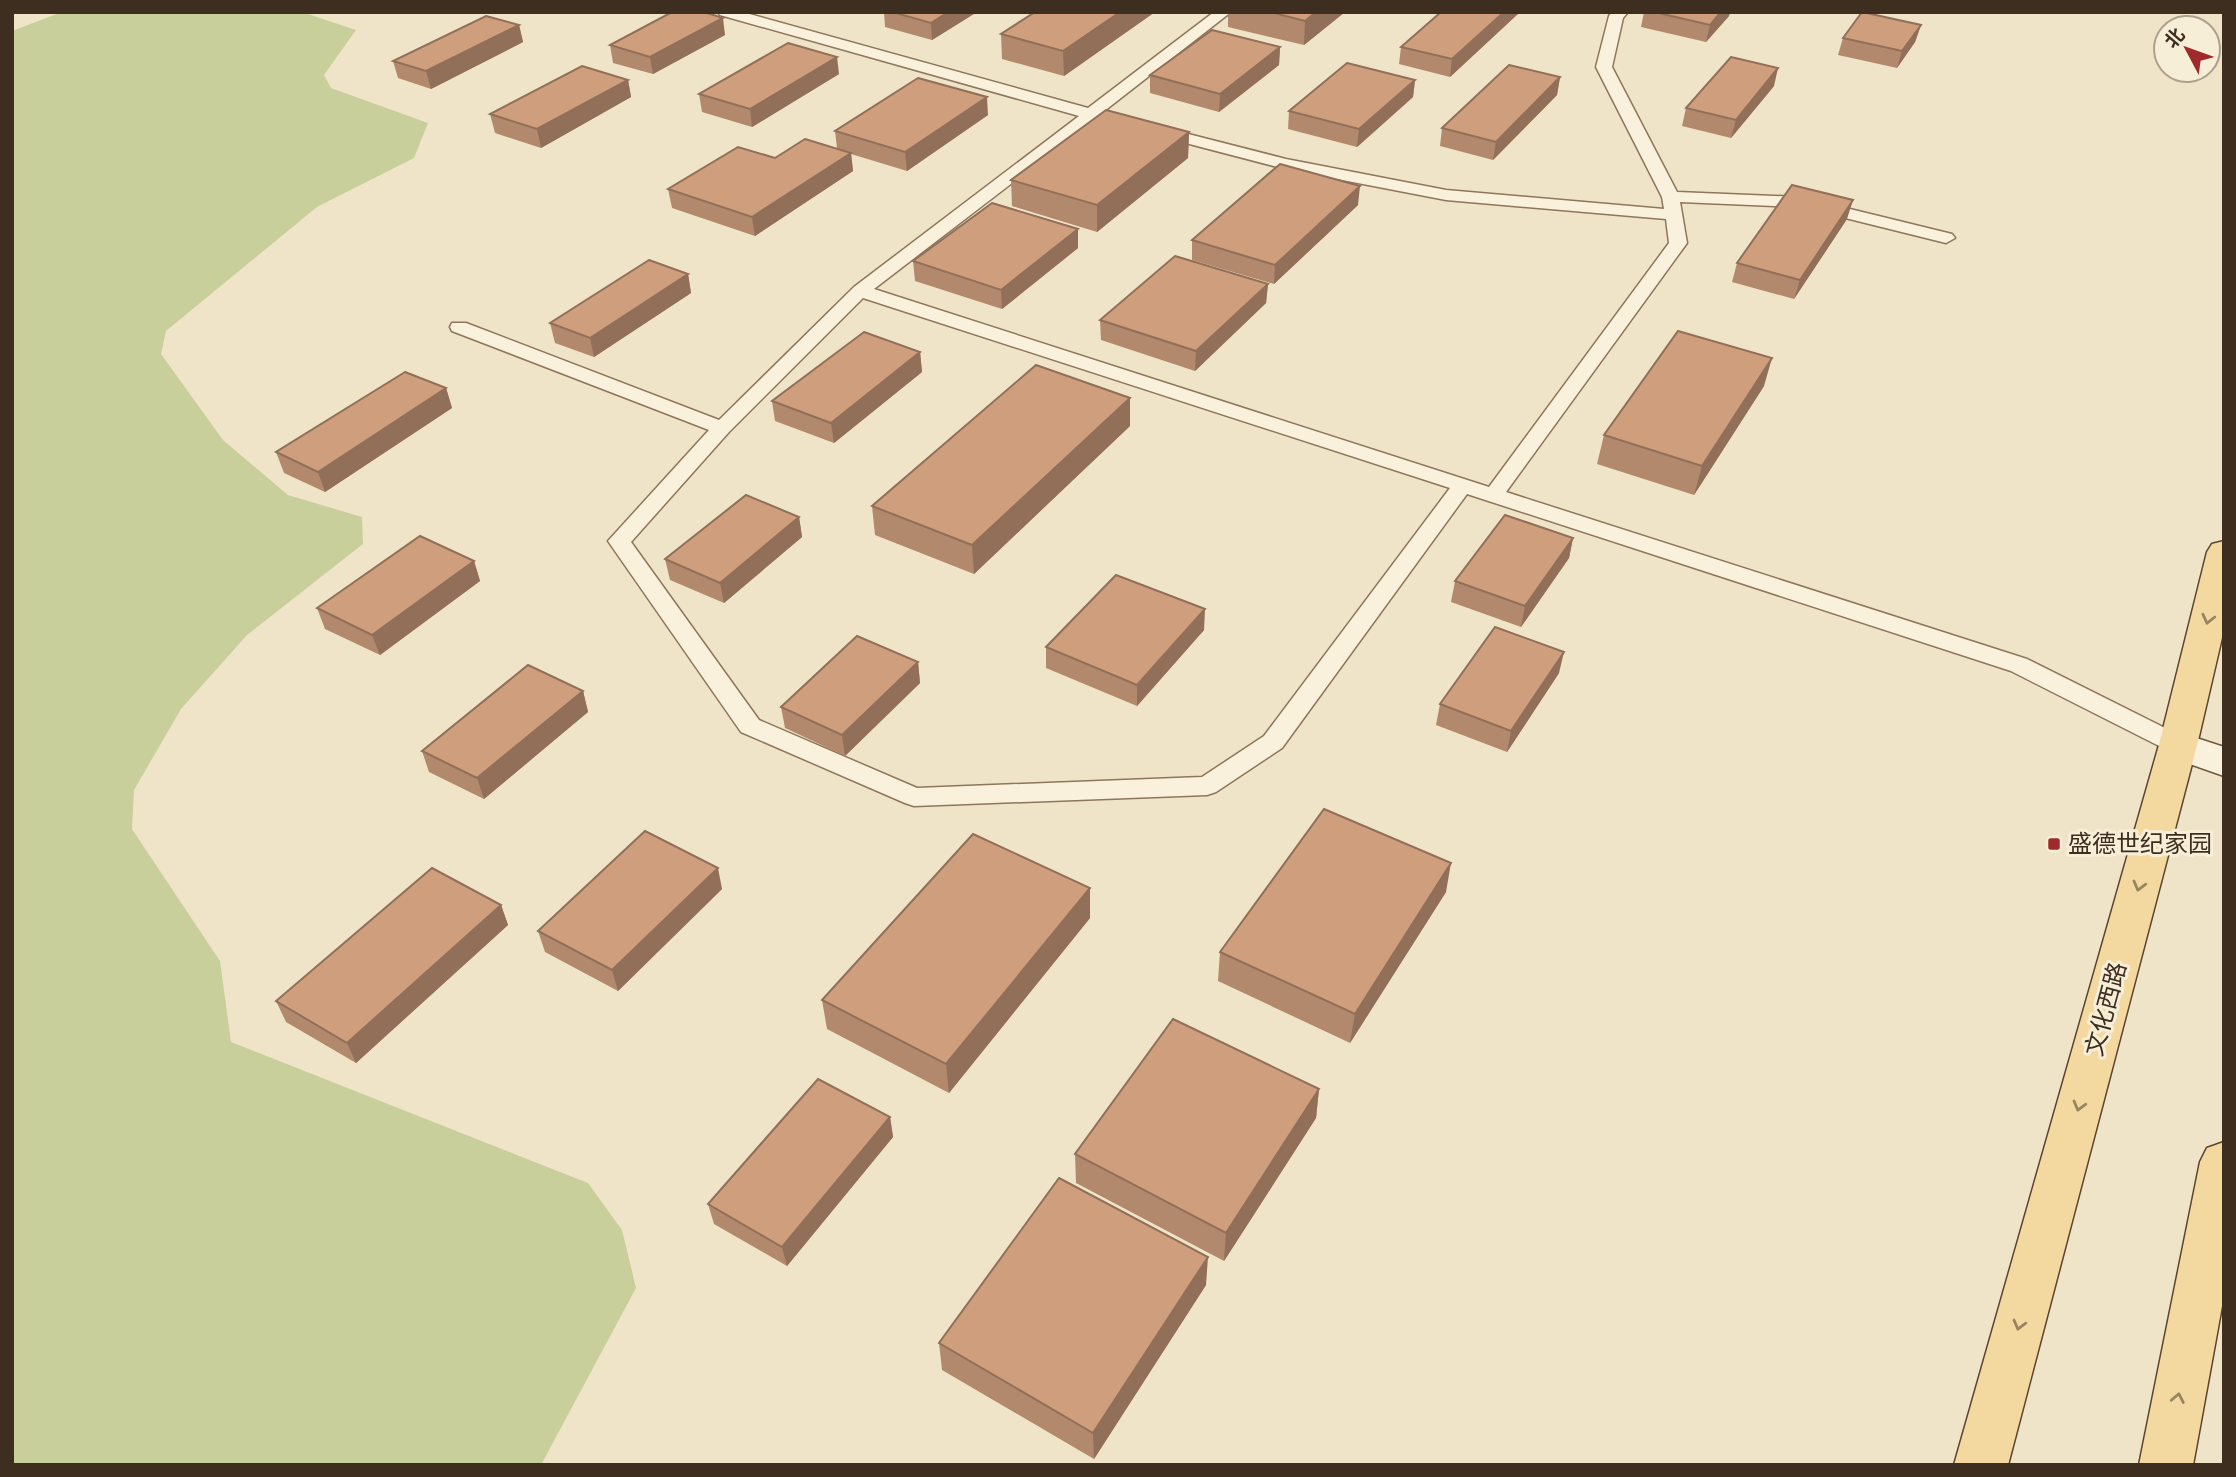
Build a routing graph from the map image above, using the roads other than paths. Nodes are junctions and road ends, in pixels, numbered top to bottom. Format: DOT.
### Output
graph roads {
  1 [pos="725,12"];
  2 [pos="1224,12"];
  3 [pos="1612,14"];
  4 [pos="1089,113"];
  5 [pos="1115,120"];
  6 [pos="1141,127"];
  7 [pos="1672,206"];
  8 [pos="1946,238"];
  9 [pos="860,291"];
  10 [pos="459,327"];
  11 [pos="722,428"];
  12 [pos="1463,485"];
  13 [pos="1495,494"];
  14 [pos="2224,552"];
  15 [pos="2178,745"];
  16 [pos="2224,762"];
  17 [pos="2224,1162"];
  18 [pos="1981,1465"];
  19 [pos="2165,1465"];
  1 -- 4 [label="lane"];
  2 -- 4 [label="lane"];
  3 -- 7 [label="lane"];
  4 -- 5 [label="lane"];
  4 -- 9 [label="lane"];
  6 -- 7 [label="lane"];
  7 -- 8 [label="lane"];
  7 -- 13 [label="lane"];
  9 -- 11 [label="lane"];
  9 -- 12 [label="lane"];
  10 -- 11 [label="lane"];
  11 -- 12 [label="lane"];
  12 -- 13 [label="lane"];
  13 -- 15 [label="lane"];
  14 -- 15 [label="main road, 文化西路, one-way"];
  15 -- 16 [label="street"];
  15 -- 18 [label="main road, 文化西路, one-way"];
  19 -- 17 [label="main road, one-way"];
}
